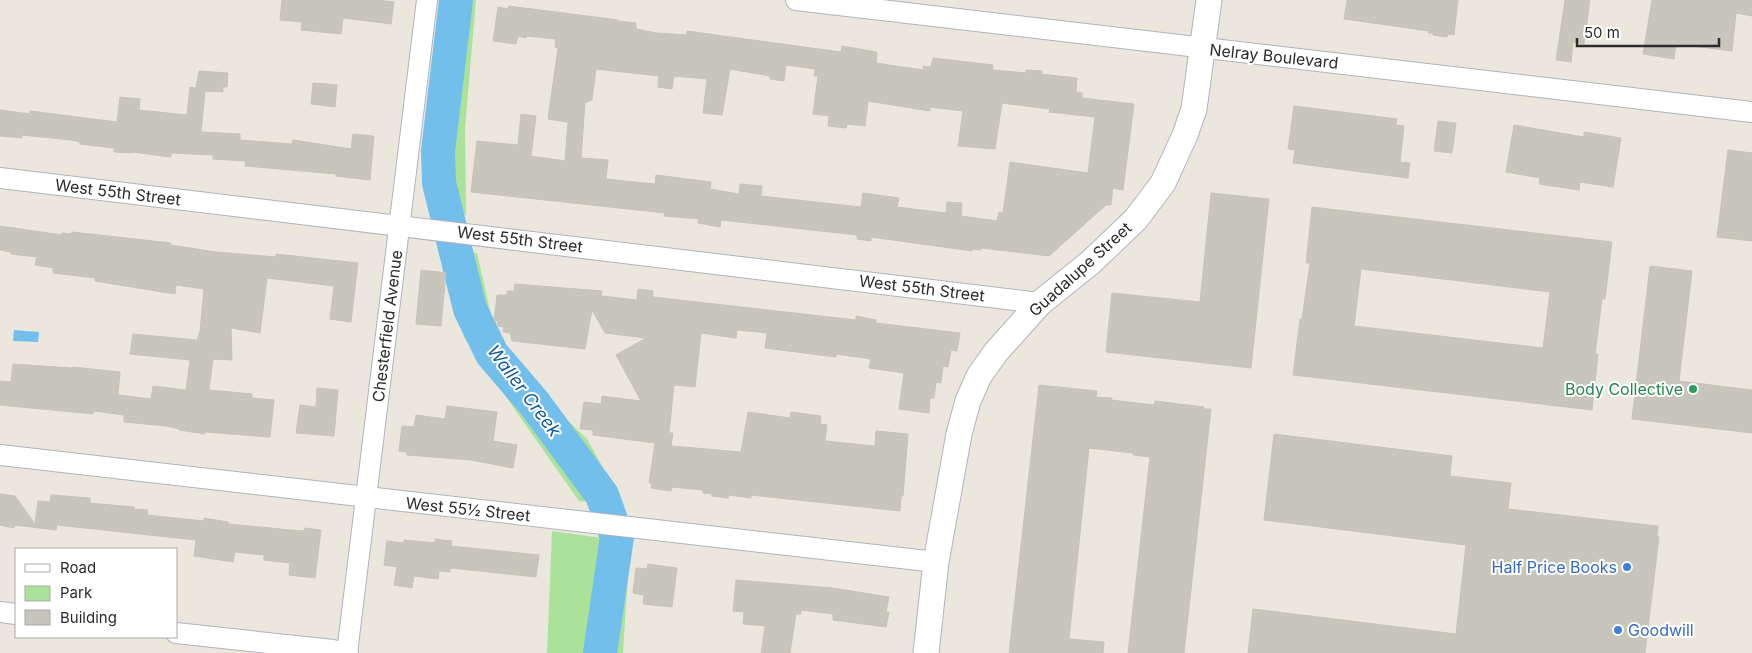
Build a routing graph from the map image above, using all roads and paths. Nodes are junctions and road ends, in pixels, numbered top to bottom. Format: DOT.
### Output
graph roads {
  1 [pos="427,0"];
  2 [pos="796,0"];
  3 [pos="1210,0"];
  4 [pos="1203,48"];
  5 [pos="1752,112"];
  6 [pos="0,178"];
  7 [pos="400,225"];
  8 [pos="1040,303"];
  9 [pos="0,455"];
  10 [pos="366,498"];
  11 [pos="936,562"];
  12 [pos="0,612"];
  13 [pos="15,614"];
  14 [pos="178,633"];
  15 [pos="348,653"];
  16 [pos="926,653"];
  1 -- 7 [label="street, Chesterfield Avenue"];
  2 -- 4 [label="street, Nelray Boulevard"];
  3 -- 4 [label="street, Guadalupe Street"];
  4 -- 5 [label="street, Nelray Boulevard"];
  4 -- 8 [label="street, Guadalupe Street"];
  6 -- 7 [label="street, West 55th Street"];
  7 -- 8 [label="street, West 55th Street"];
  7 -- 10 [label="street, Chesterfield Avenue"];
  8 -- 11 [label="street, Guadalupe Street"];
  9 -- 10 [label="street, West 55½ Street"];
  10 -- 11 [label="street, West 55½ Street"];
  10 -- 15 [label="street, Chesterfield Avenue"];
  11 -- 16 [label="street, Guadalupe Street"];
  12 -- 13 [label="street"];
  14 -- 15 [label="street"];
}
